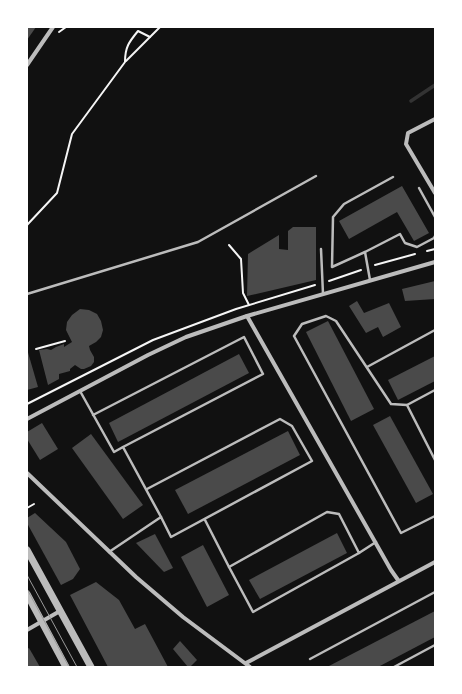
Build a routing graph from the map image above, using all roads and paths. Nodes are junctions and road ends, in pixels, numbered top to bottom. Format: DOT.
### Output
graph roads {
  1 [pos="53,27"];
  2 [pos="140,27"];
  3 [pos="160,27"];
  4 [pos="138,31"];
  5 [pos="150,37"];
  6 [pos="125,62"];
  7 [pos="27,65"];
  8 [pos="435,119"];
  9 [pos="316,176"];
  10 [pos="393,177"];
  11 [pos="419,188"];
  12 [pos="435,193"];
  13 [pos="435,217"];
  14 [pos="27,225"];
  15 [pos="435,236"];
  16 [pos="229,245"];
  17 [pos="321,249"];
  18 [pos="435,249"];
  19 [pos="365,252"];
  20 [pos="435,262"];
  21 [pos="368,267"];
  22 [pos="370,280"];
  23 [pos="323,283"];
  24 [pos="27,294"];
  25 [pos="323,294"];
  26 [pos="249,305"];
  27 [pos="247,316"];
  28 [pos="435,330"];
  29 [pos="65,341"];
  30 [pos="36,350"];
  31 [pos="367,367"];
  32 [pos="80,390"];
  33 [pos="435,390"];
  34 [pos="27,404"];
  35 [pos="407,405"];
  36 [pos="94,415"];
  37 [pos="27,419"];
  38 [pos="123,448"];
  39 [pos="435,460"];
  40 [pos="27,473"];
  41 [pos="147,489"];
  42 [pos="34,504"];
  43 [pos="27,508"];
  44 [pos="435,516"];
  45 [pos="161,517"];
  46 [pos="205,520"];
  47 [pos="376,542"];
  48 [pos="27,550"];
  49 [pos="109,552"];
  50 [pos="359,553"];
  51 [pos="435,562"];
  52 [pos="229,566"];
  53 [pos="398,580"];
  54 [pos="435,592"];
  55 [pos="27,594"];
  56 [pos="60,611"];
  57 [pos="42,622"];
  58 [pos="27,630"];
  59 [pos="435,645"];
  60 [pos="310,659"];
  61 [pos="246,664"];
  62 [pos="66,667"];
  63 [pos="91,667"];
  64 [pos="250,667"];
  65 [pos="394,667"];
  1 -- 7 [label="street"];
  2 -- 4 [label="path"];
  3 -- 5 [label="path"];
  4 -- 5 [label="path"];
  4 -- 6 [label="path"];
  5 -- 6 [label="path"];
  6 -- 14 [label="path"];
  8 -- 12 [label="street"];
  9 -- 24 [label="lane"];
  10 -- 19 [label="lane"];
  11 -- 13 [label="lane"];
  15 -- 19 [label="lane"];
  16 -- 26 [label="path"];
  17 -- 23 [label="lane"];
  18 -- 21 [label="path"];
  19 -- 21 [label="lane"];
  20 -- 22 [label="street"];
  21 -- 22 [label="lane"];
  21 -- 23 [label="path"];
  22 -- 25 [label="street"];
  23 -- 25 [label="lane"];
  23 -- 26 [label="path"];
  25 -- 27 [label="street"];
  26 -- 34 [label="path"];
  27 -- 32 [label="street"];
  27 -- 47 [label="street"];
  28 -- 31 [label="lane"];
  29 -- 30 [label="path"];
  31 -- 35 [label="lane"];
  31 -- 44 [label="lane"];
  32 -- 36 [label="lane"];
  32 -- 37 [label="street"];
  33 -- 35 [label="lane"];
  35 -- 39 [label="lane"];
  36 -- 38 [label="lane"];
  36 -- 38 [label="lane"];
  38 -- 41 [label="lane"];
  40 -- 49 [label="street"];
  41 -- 45 [label="lane"];
  41 -- 46 [label="lane"];
  42 -- 43 [label="path"];
  45 -- 46 [label="lane"];
  45 -- 49 [label="lane"];
  46 -- 52 [label="lane"];
  47 -- 50 [label="lane"];
  47 -- 53 [label="street"];
  48 -- 56 [label="street"];
  49 -- 61 [label="street"];
  50 -- 52 [label="lane"];
  50 -- 52 [label="lane"];
  51 -- 53 [label="street"];
  53 -- 61 [label="street"];
  54 -- 60 [label="lane"];
  55 -- 57 [label="street"];
  56 -- 57 [label="street"];
  56 -- 63 [label="street"];
  57 -- 58 [label="street"];
  57 -- 62 [label="street"];
  59 -- 65 [label="lane"];
  61 -- 64 [label="street"];
}
